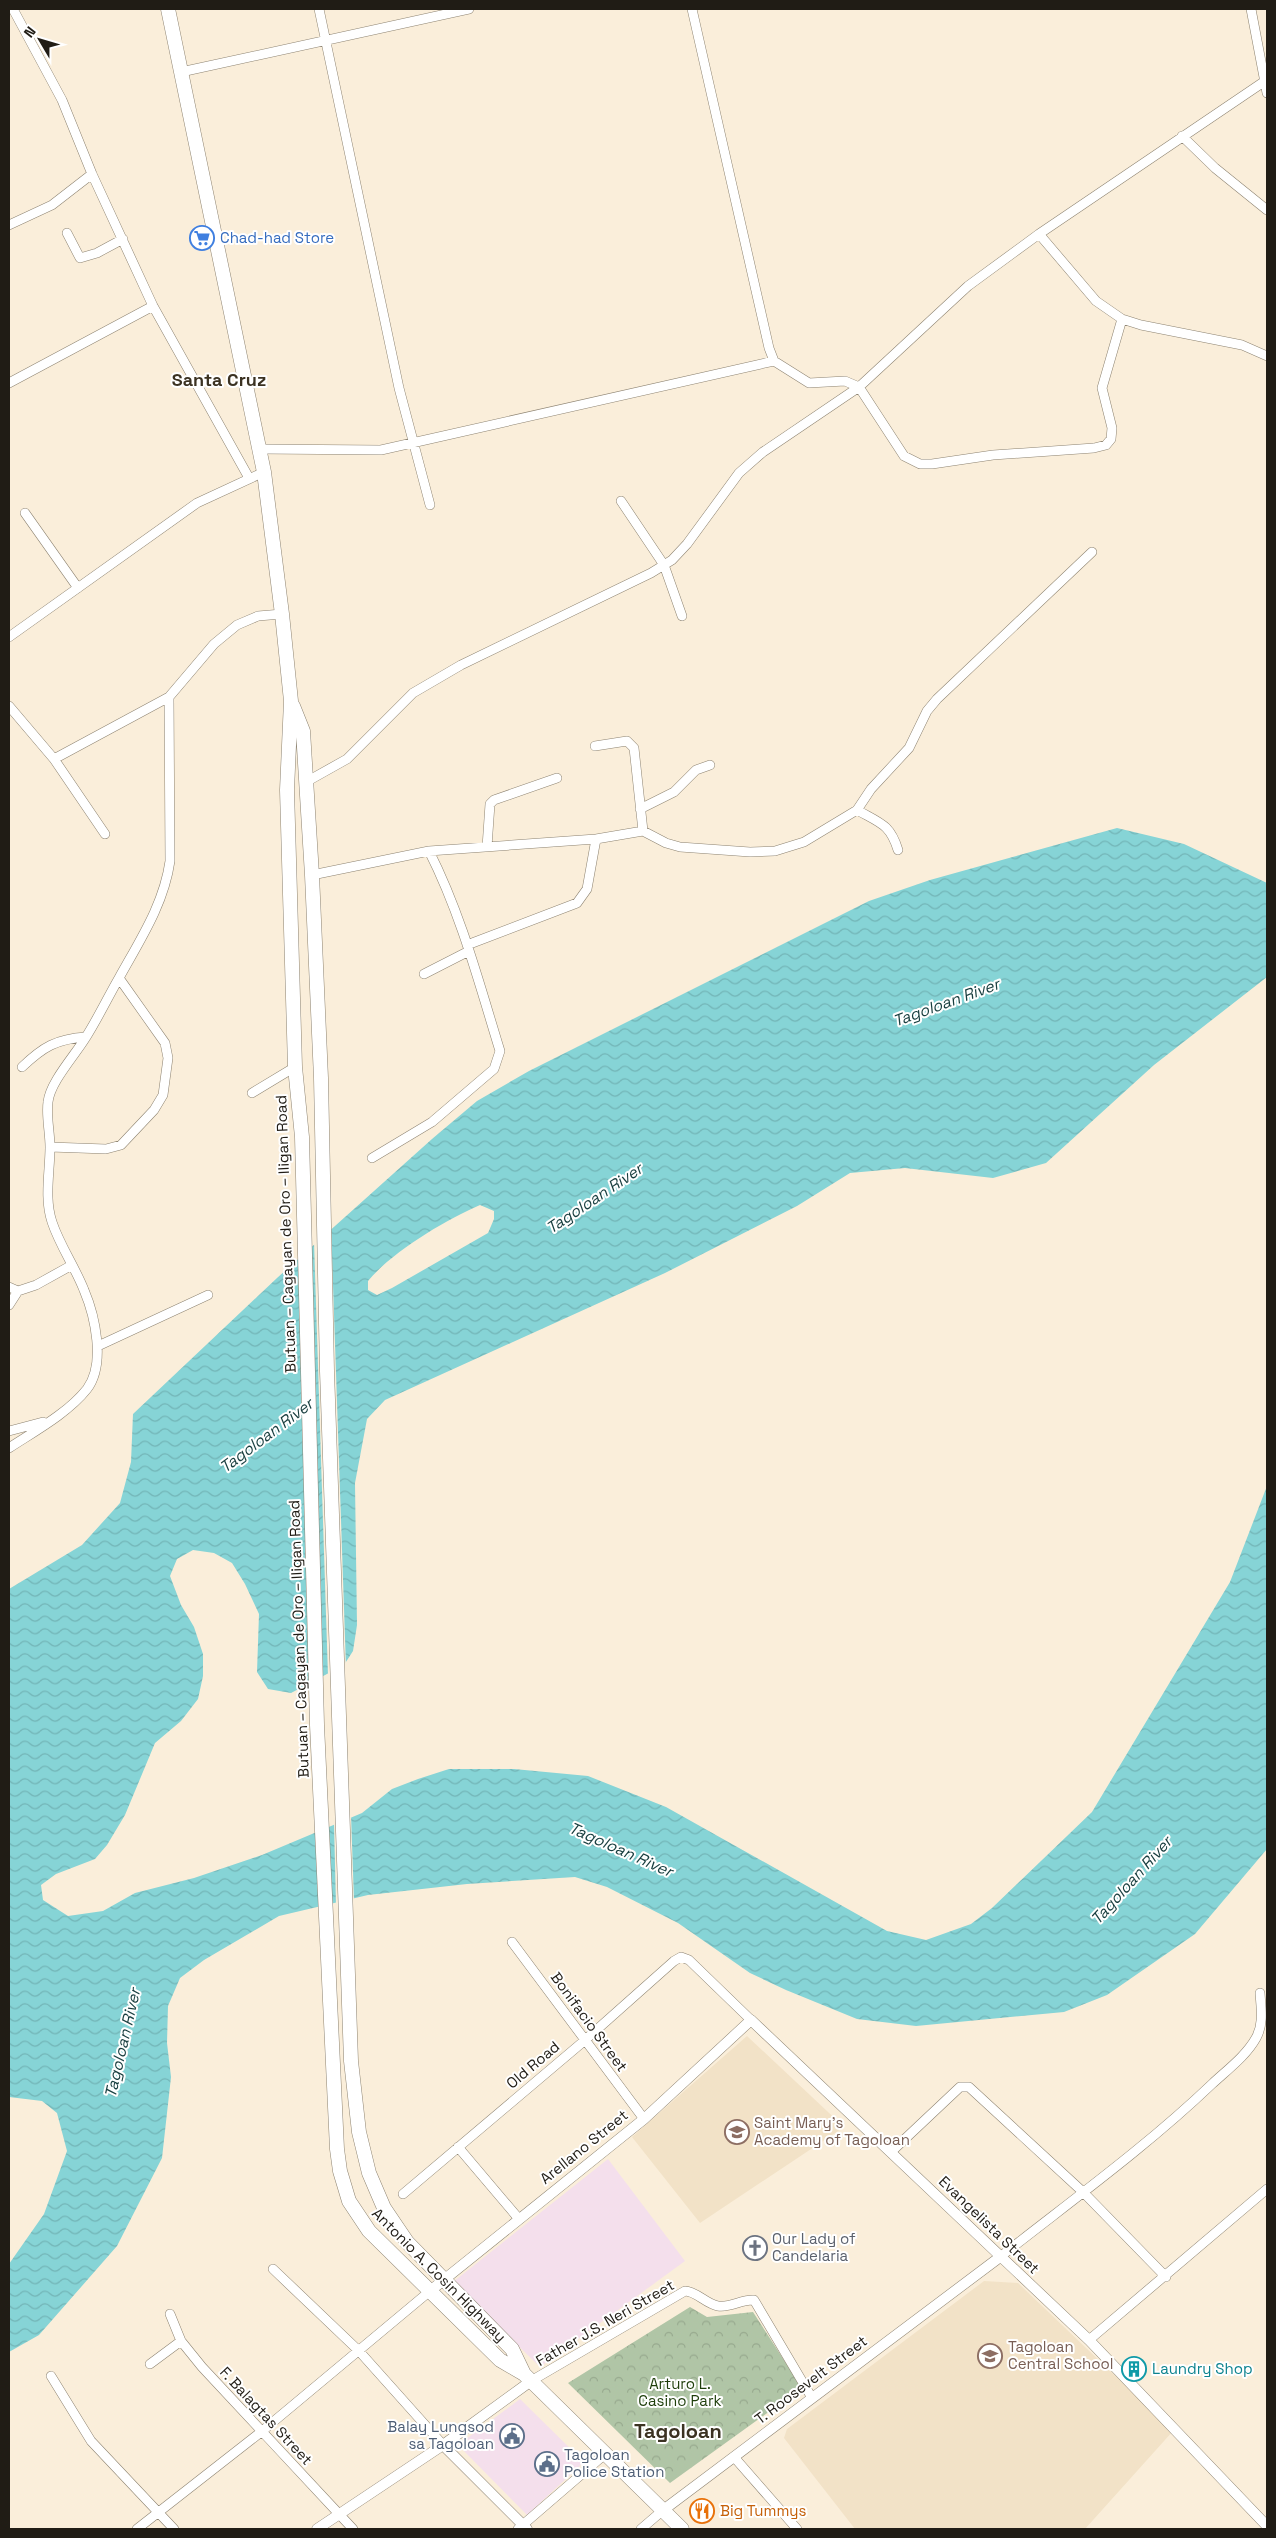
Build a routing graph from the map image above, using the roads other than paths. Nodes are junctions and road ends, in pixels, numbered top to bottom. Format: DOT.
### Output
graph roads {
  1 [pos="13,9"];
  2 [pos="168,9"];
  3 [pos="319,9"];
  4 [pos="470,9"];
  5 [pos="692,9"];
  6 [pos="1251,9"];
  7 [pos="326,41"];
  8 [pos="181,72"];
  9 [pos="1265,81"];
  10 [pos="1267,93"];
  11 [pos="1182,136"];
  12 [pos="92,174"];
  13 [pos="1267,210"];
  14 [pos="9,225"];
  15 [pos="67,233"];
  16 [pos="1039,234"];
  17 [pos="123,239"];
  18 [pos="153,306"];
  19 [pos="1122,319"];
  20 [pos="1267,356"];
  21 [pos="774,361"];
  22 [pos="9,383"];
  23 [pos="859,387"];
  24 [pos="414,443"];
  25 [pos="259,449"];
  26 [pos="264,472"];
  27 [pos="250,478"];
  28 [pos="621,501"];
  29 [pos="430,505"];
  30 [pos="25,513"];
  31 [pos="1092,552"];
  32 [pos="664,565"];
  33 [pos="78,588"];
  34 [pos="282,614"];
  35 [pos="682,616"];
  36 [pos="9,637"];
  37 [pos="169,697"];
  38 [pos="291,701"];
  39 [pos="9,706"];
  40 [pos="595,746"];
  41 [pos="54,759"];
  42 [pos="710,765"];
  43 [pos="557,778"];
  44 [pos="306,782"];
  45 [pos="640,809"];
  46 [pos="857,810"];
  47 [pos="643,831"];
  48 [pos="105,834"];
  49 [pos="596,839"];
  50 [pos="487,848"];
  51 [pos="898,850"];
  52 [pos="429,851"];
  53 [pos="312,875"];
  54 [pos="468,948"];
  55 [pos="424,974"];
  56 [pos="119,978"];
  57 [pos="86,1037"];
  58 [pos="22,1067"];
  59 [pos="295,1067"];
  60 [pos="252,1093"];
  61 [pos="50,1147"];
  62 [pos="372,1158"];
  63 [pos="72,1265"];
  64 [pos="9,1287"];
  65 [pos="18,1291"];
  66 [pos="208,1295"];
  67 [pos="9,1305"];
  68 [pos="98,1346"];
  69 [pos="50,1420"];
  70 [pos="9,1431"];
  71 [pos="9,1448"];
  72 [pos="512,1942"];
  73 [pos="681,1957"];
  74 [pos="1260,1993"];
  75 [pos="751,2020"];
  76 [pos="584,2041"];
  77 [pos="352,2061"];
  78 [pos="333,2066"];
  79 [pos="644,2119"];
  80 [pos="458,2147"];
  81 [pos="892,2152"];
  82 [pos="1267,2189"];
  83 [pos="1083,2192"];
  84 [pos="403,2194"];
  85 [pos="519,2219"];
  86 [pos="1000,2257"];
  87 [pos="274,2269"];
  88 [pos="1166,2277"];
  89 [pos="444,2280"];
  90 [pos="430,2291"];
  91 [pos="170,2314"];
  92 [pos="1089,2340"];
  93 [pos="181,2341"];
  94 [pos="359,2350"];
  95 [pos="150,2364"];
  96 [pos="51,2376"];
  97 [pos="528,2378"];
  98 [pos="812,2398"];
  99 [pos="261,2432"];
  100 [pos="443,2445"];
  101 [pos="605,2454"];
  102 [pos="734,2456"];
  103 [pos="662,2511"];
  104 [pos="160,2513"];
  105 [pos="338,2514"];
  106 [pos="1267,2526"];
  107 [pos="523,2528"];
  108 [pos="137,2529"];
  109 [pos="174,2529"];
  110 [pos="317,2529"];
  111 [pos="353,2529"];
  112 [pos="641,2529"];
  113 [pos="682,2529"];
  114 [pos="796,2529"];
  1 -- 12 [label="street"];
  2 -- 8 [label="highway, Butuan – Cagayan de Oro – Iligan Road"];
  3 -- 7 [label="street"];
  4 -- 7 [label="street"];
  5 -- 21 [label="street"];
  6 -- 9 [label="street"];
  7 -- 8 [label="street"];
  7 -- 24 [label="street"];
  8 -- 25 [label="highway, Butuan – Cagayan de Oro – Iligan Road"];
  9 -- 10 [label="street"];
  9 -- 11 [label="street"];
  11 -- 13 [label="street"];
  11 -- 16 [label="street"];
  12 -- 14 [label="street"];
  12 -- 17 [label="street"];
  15 -- 17 [label="street"];
  16 -- 19 [label="street"];
  16 -- 23 [label="street"];
  17 -- 18 [label="street"];
  18 -- 22 [label="street"];
  18 -- 27 [label="street"];
  19 -- 20 [label="street"];
  19 -- 23 [label="street"];
  21 -- 23 [label="street"];
  21 -- 24 [label="street"];
  23 -- 32 [label="street"];
  24 -- 25 [label="street"];
  24 -- 29 [label="street"];
  25 -- 26 [label="highway, Butuan – Cagayan de Oro – Iligan Road"];
  26 -- 27 [label="street"];
  26 -- 34 [label="highway, Butuan – Cagayan de Oro – Iligan Road"];
  27 -- 33 [label="street"];
  28 -- 32 [label="street"];
  30 -- 33 [label="street"];
  31 -- 46 [label="street"];
  32 -- 35 [label="street"];
  32 -- 44 [label="street"];
  33 -- 36 [label="street"];
  34 -- 37 [label="street"];
  34 -- 38 [label="highway, Butuan – Cagayan de Oro – Iligan Road"];
  37 -- 41 [label="street"];
  37 -- 56 [label="street"];
  38 -- 44 [label="highway, Butuan – Cagayan de Oro – Iligan Road"];
  38 -- 59 [label="highway, Butuan – Cagayan de Oro – Iligan Road"];
  39 -- 41 [label="street"];
  40 -- 45 [label="street"];
  41 -- 48 [label="street"];
  42 -- 45 [label="street"];
  43 -- 50 [label="street"];
  44 -- 53 [label="highway, Butuan – Cagayan de Oro – Iligan Road"];
  45 -- 47 [label="street"];
  46 -- 47 [label="street"];
  46 -- 51 [label="street"];
  47 -- 49 [label="street"];
  49 -- 50 [label="street"];
  49 -- 54 [label="street"];
  50 -- 52 [label="street"];
  52 -- 53 [label="street"];
  52 -- 54 [label="street"];
  53 -- 77 [label="highway, Butuan – Cagayan de Oro – Iligan Road"];
  54 -- 55 [label="street"];
  54 -- 62 [label="street"];
  56 -- 57 [label="street"];
  56 -- 61 [label="street"];
  57 -- 58 [label="street"];
  57 -- 61 [label="street"];
  59 -- 60 [label="street"];
  59 -- 78 [label="highway, Butuan – Cagayan de Oro – Iligan Road"];
  61 -- 63 [label="street"];
  63 -- 65 [label="street"];
  63 -- 68 [label="street"];
  64 -- 65 [label="street"];
  65 -- 67 [label="street"];
  66 -- 68 [label="street"];
  68 -- 69 [label="street"];
  69 -- 70 [label="street"];
  69 -- 71 [label="street"];
  72 -- 76 [label="street, Bonifacio Street"];
  73 -- 75 [label="street, Evangelista Street"];
  73 -- 76 [label="street, Old Road"];
  74 -- 83 [label="street"];
  75 -- 79 [label="street, Arellano Street"];
  75 -- 81 [label="street, Evangelista Street"];
  76 -- 79 [label="street, Bonifacio Street"];
  76 -- 80 [label="street, Old Road"];
  77 -- 89 [label="highway, Antonio A. Cosin Highway"];
  78 -- 90 [label="highway, Antonio A. Cosin Highway"];
  79 -- 85 [label="street, Arellano Street"];
  80 -- 84 [label="street, Old Road"];
  80 -- 85 [label="street"];
  81 -- 83 [label="street"];
  81 -- 86 [label="street, Evangelista Street"];
  82 -- 88 [label="street"];
  83 -- 86 [label="street"];
  83 -- 88 [label="street"];
  85 -- 89 [label="street, Arellano Street"];
  86 -- 92 [label="street, Evangelista Street"];
  86 -- 98 [label="street, T. Roosevelt Street"];
  87 -- 94 [label="street"];
  88 -- 92 [label="street"];
  89 -- 90 [label="street, Arellano Street"];
  89 -- 97 [label="highway, Antonio A. Cosin Highway"];
  90 -- 94 [label="street"];
  90 -- 97 [label="highway, Antonio A. Cosin Highway"];
  91 -- 93 [label="street, F. Balagtas Street"];
  92 -- 106 [label="street, Evangelista Street"];
  93 -- 95 [label="street"];
  93 -- 99 [label="street, F. Balagtas Street"];
  94 -- 99 [label="street"];
  94 -- 100 [label="street"];
  96 -- 104 [label="street"];
  97 -- 98 [label="street, Father J.S. Neri Street"];
  97 -- 100 [label="street"];
  97 -- 101 [label="highway, Antonio A. Cosin Highway"];
  98 -- 102 [label="street, T. Roosevelt Street"];
  99 -- 104 [label="street"];
  99 -- 105 [label="street, F. Balagtas Street"];
  100 -- 105 [label="street"];
  100 -- 107 [label="street"];
  101 -- 103 [label="highway, Antonio A. Cosin Highway"];
  101 -- 107 [label="street"];
  102 -- 103 [label="street, T. Roosevelt Street"];
  102 -- 114 [label="street"];
  103 -- 112 [label="street, T. Roosevelt Street"];
  103 -- 113 [label="highway, Antonio A. Cosin Highway"];
  104 -- 108 [label="street"];
  104 -- 109 [label="street"];
  105 -- 110 [label="street"];
  105 -- 111 [label="street, F. Balagtas Street"];
}
